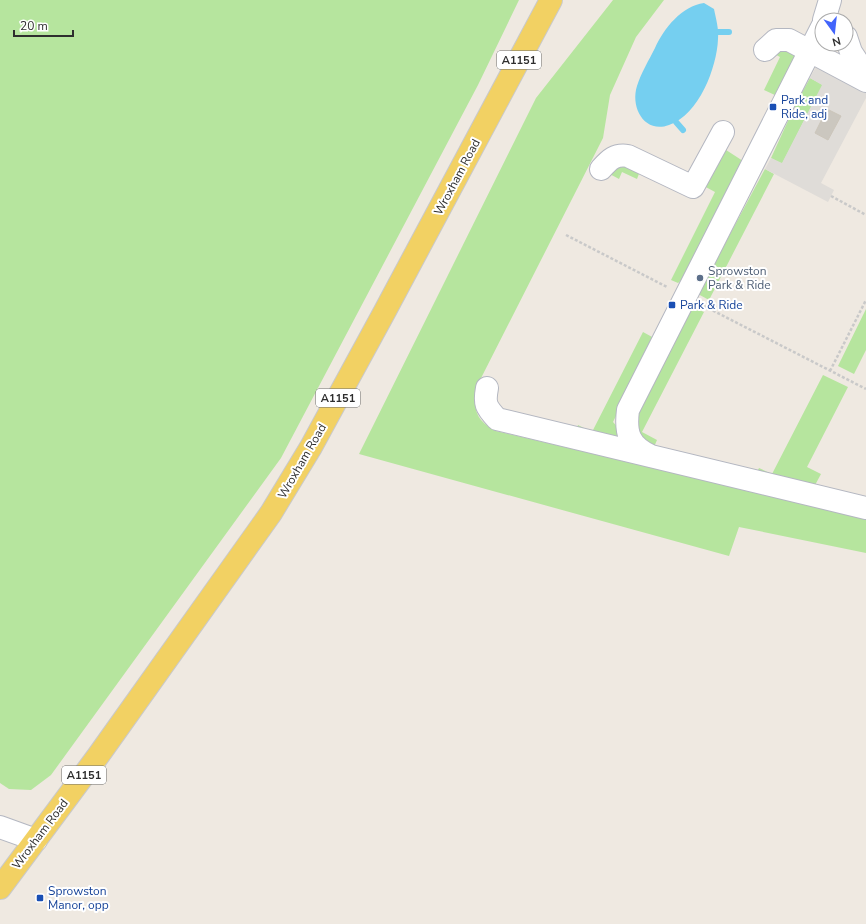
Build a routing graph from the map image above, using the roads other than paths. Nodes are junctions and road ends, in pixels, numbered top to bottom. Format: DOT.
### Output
graph roads {
  1 [pos="550,0"];
  2 [pos="830,0"];
  3 [pos="837,0"];
  4 [pos="826,12"];
  5 [pos="840,12"];
  6 [pos="814,44"];
  7 [pos="765,50"];
  8 [pos="851,52"];
  9 [pos="810,53"];
  10 [pos="866,75"];
  11 [pos="866,81"];
  12 [pos="723,132"];
  13 [pos="601,169"];
  14 [pos="488,388"];
  15 [pos="651,456"];
  16 [pos="866,508"];
  17 [pos="0,827"];
  18 [pos="36,840"];
  19 [pos="0,888"];
  1 -- 18 [label="main road, Wroxham Road / A1151"];
  2 -- 4 [label="lane"];
  3 -- 5 [label="lane"];
  6 -- 9 [label="lane"];
  7 -- 9 [label="lane"];
  8 -- 10 [label="lane"];
  9 -- 11 [label="lane"];
  9 -- 15 [label="lane"];
  12 -- 13 [label="lane"];
  14 -- 15 [label="lane"];
  15 -- 16 [label="lane"];
  17 -- 18 [label="lane"];
  18 -- 19 [label="main road, Wroxham Road / A1151"];
}
